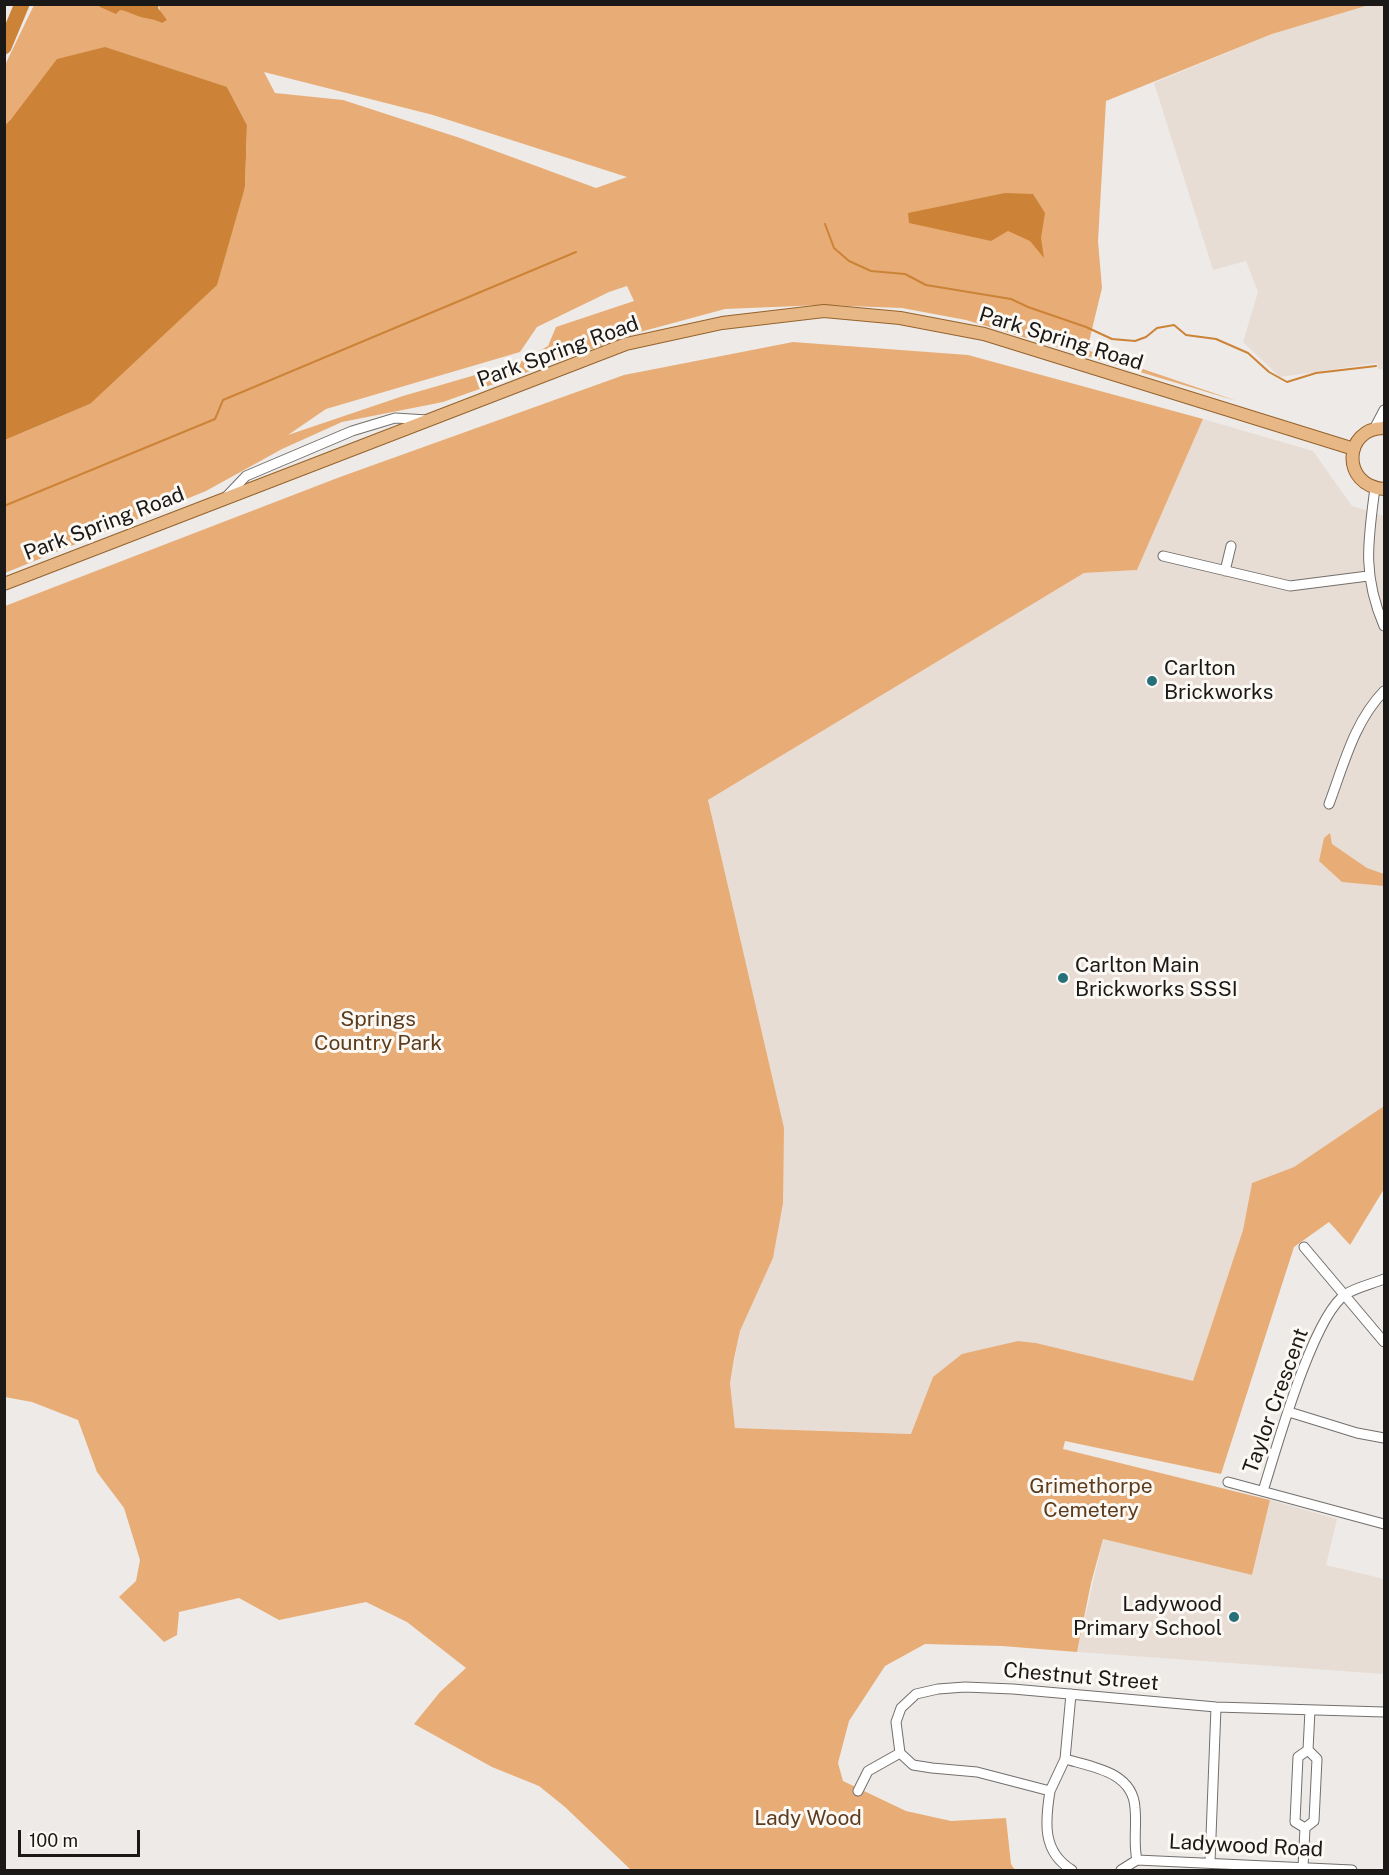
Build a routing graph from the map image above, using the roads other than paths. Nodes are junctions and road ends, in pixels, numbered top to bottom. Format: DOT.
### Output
graph roads {
  1 [pos="1384,410"];
  2 [pos="1379,428"];
  3 [pos="1354,449"];
  4 [pos="1380,488"];
  5 [pos="1231,546"];
  6 [pos="1163,556"];
  7 [pos="1225,571"];
  8 [pos="1368,576"];
  9 [pos="4,584"];
  10 [pos="1384,626"];
  11 [pos="1384,691"];
  12 [pos="1329,804"];
  13 [pos="1304,1247"];
  14 [pos="1384,1279"];
  15 [pos="1345,1294"];
  16 [pos="1384,1342"];
  17 [pos="1289,1412"];
  18 [pos="1384,1438"];
  19 [pos="1228,1482"];
  20 [pos="1263,1491"];
  21 [pos="1384,1524"];
  22 [pos="1071,1694"];
  23 [pos="1216,1707"];
  24 [pos="1310,1710"];
  25 [pos="1384,1712"];
  26 [pos="1308,1749"];
  27 [pos="900,1753"];
  28 [pos="1065,1759"];
  29 [pos="858,1791"];
  30 [pos="1050,1791"];
  31 [pos="1305,1828"];
  32 [pos="1137,1860"];
  33 [pos="1210,1862"];
  34 [pos="1303,1867"];
  35 [pos="1072,1870"];
  36 [pos="1121,1870"];
  37 [pos="1352,1870"];
  1 -- 2 [label="street"];
  2 -- 3 [label="main road"];
  3 -- 4 [label="main road"];
  3 -- 9 [label="main road, Park Spring Road"];
  4 -- 8 [label="street"];
  5 -- 7 [label="street"];
  6 -- 7 [label="street"];
  7 -- 8 [label="street"];
  8 -- 10 [label="street"];
  11 -- 12 [label="street"];
  13 -- 15 [label="street"];
  14 -- 15 [label="street"];
  15 -- 16 [label="street"];
  15 -- 17 [label="street, Taylor Crescent"];
  17 -- 18 [label="street"];
  17 -- 20 [label="street, Taylor Crescent"];
  19 -- 20 [label="street"];
  20 -- 21 [label="street"];
  22 -- 23 [label="street, Chestnut Street"];
  22 -- 27 [label="street, Chestnut Street"];
  22 -- 28 [label="street"];
  23 -- 24 [label="street, Chestnut Street"];
  23 -- 33 [label="street"];
  24 -- 25 [label="street, Chestnut Street"];
  24 -- 26 [label="street"];
  26 -- 31 [label="street"];
  26 -- 31 [label="street"];
  27 -- 29 [label="street"];
  27 -- 30 [label="street"];
  28 -- 30 [label="street"];
  28 -- 32 [label="street"];
  30 -- 35 [label="street"];
  31 -- 34 [label="street"];
  32 -- 33 [label="street, Ladywood Road"];
  32 -- 36 [label="street"];
  33 -- 34 [label="street, Ladywood Road"];
  34 -- 37 [label="street, Ladywood Road"];
}
